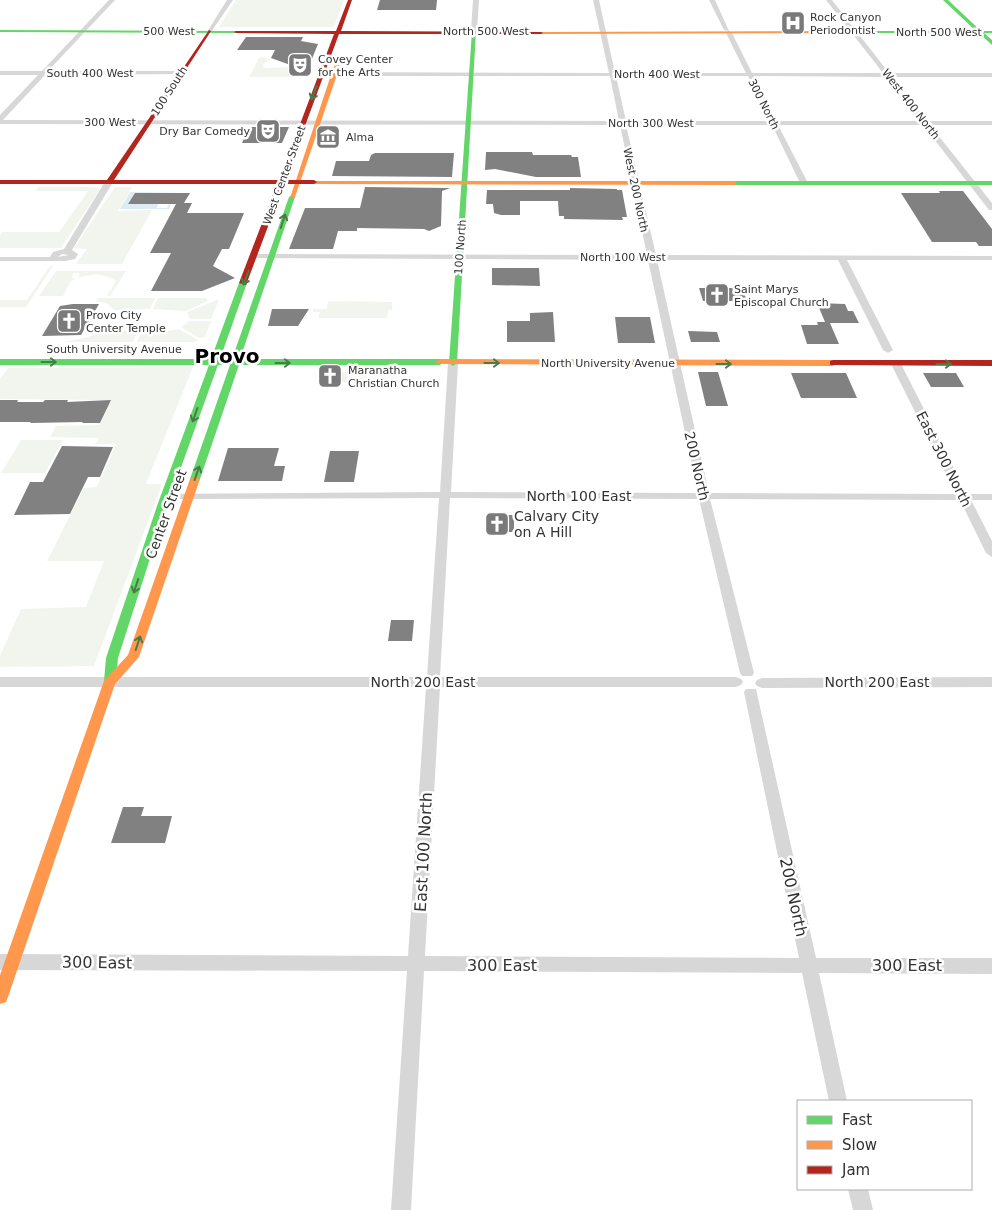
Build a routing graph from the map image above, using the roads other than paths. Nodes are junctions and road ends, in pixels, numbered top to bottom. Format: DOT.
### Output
graph roads {
  1 [pos="112,0"];
  2 [pos="230,0"];
  3 [pos="350,0"];
  4 [pos="359,0"];
  5 [pos="476,0"];
  6 [pos="596,0"];
  7 [pos="712,0"];
  8 [pos="829,0"];
  9 [pos="945,0"];
  10 [pos="0,31"];
  11 [pos="83,31"];
  12 [pos="208,31"];
  13 [pos="343,31"];
  14 [pos="474,31"];
  15 [pos="728,31"];
  16 [pos="603,32"];
  17 [pos="853,32"];
  18 [pos="980,32"];
  19 [pos="992,32"];
  20 [pos="992,43"];
  21 [pos="0,73"];
  22 [pos="43,73"];
  23 [pos="181,73"];
  24 [pos="472,73"];
  25 [pos="322,74"];
  26 [pos="334,74"];
  27 [pos="613,74"];
  28 [pos="749,74"];
  29 [pos="888,75"];
  30 [pos="992,75"];
  31 [pos="0,120"];
  32 [pos="149,122"];
  33 [pos="310,122"];
  34 [pos="468,123"];
  35 [pos="623,123"];
  36 [pos="775,123"];
  37 [pos="926,123"];
  38 [pos="992,123"];
  39 [pos="802,179"];
  40 [pos="282,181"];
  41 [pos="0,182"];
  42 [pos="109,182"];
  43 [pos="297,182"];
  44 [pos="465,182"];
  45 [pos="634,182"];
  46 [pos="973,183"];
  47 [pos="992,183"];
  48 [pos="992,208"];
  49 [pos="0,252"];
  50 [pos="61,254"];
  51 [pos="254,256"];
  52 [pos="271,256"];
  53 [pos="460,257"];
  54 [pos="651,257"];
  55 [pos="841,257"];
  56 [pos="992,258"];
  57 [pos="0,259"];
  58 [pos="204,349"];
  59 [pos="229,349"];
  60 [pos="254,349"];
  61 [pos="440,350"];
  62 [pos="454,350"];
  63 [pos="469,350"];
  64 [pos="659,350"];
  65 [pos="677,350"];
  66 [pos="876,350"];
  67 [pos="888,350"];
  68 [pos="902,351"];
  69 [pos="964,351"];
  70 [pos="992,352"];
  71 [pos="0,362"];
  72 [pos="224,363"];
  73 [pos="453,363"];
  74 [pos="992,363"];
  75 [pos="675,364"];
  76 [pos="896,364"];
  77 [pos="446,495"];
  78 [pos="166,496"];
  79 [pos="188,496"];
  80 [pos="704,496"];
  81 [pos="964,497"];
  82 [pos="992,497"];
  83 [pos="992,553"];
  84 [pos="747,673"];
  85 [pos="3,682"];
  86 [pos="110,682"];
  87 [pos="433,682"];
  88 [pos="736,682"];
  89 [pos="992,682"];
  90 [pos="756,687"];
  91 [pos="6,962"];
  92 [pos="417,965"];
  93 [pos="809,965"];
  94 [pos="992,966"];
  95 [pos="0,997"];
  96 [pos="838,1100"];
  97 [pos="858,1190"];
  98 [pos="401,1210"];
  99 [pos="863,1210"];
  1 -- 11 [label="street"];
  2 -- 12 [label="street, 100 South"];
  3 -- 13 [label="main road, West Center Street"];
  4 -- 13 [label="main road, West Center Street"];
  5 -- 14 [label="street, 100 North"];
  6 -- 16 [label="street"];
  7 -- 15 [label="street, 300 North"];
  8 -- 17 [label="street, West 400 North"];
  9 -- 18 [label="main road"];
  10 -- 11 [label="main road, 500 West"];
  11 -- 12 [label="main road, 500 West"];
  11 -- 22 [label="street"];
  12 -- 13 [label="main road, 500 West"];
  12 -- 23 [label="main road, 100 South"];
  13 -- 14 [label="main road, North 500 West"];
  13 -- 25 [label="main road, West Center Street"];
  13 -- 26 [label="main road, West Center Street"];
  14 -- 16 [label="main road, North 500 West"];
  14 -- 24 [label="main road, 100 North"];
  15 -- 16 [label="main road, North 500 West"];
  15 -- 17 [label="main road, North 500 West"];
  15 -- 28 [label="street, 300 North"];
  16 -- 27 [label="street"];
  17 -- 18 [label="main road, North 500 West"];
  17 -- 29 [label="street, West 400 North"];
  18 -- 19 [label="main road, North 500 West"];
  18 -- 20 [label="main road"];
  21 -- 22 [label="street, South 400 West"];
  22 -- 23 [label="street, South 400 West"];
  22 -- 31 [label="street"];
  23 -- 32 [label="main road, 100 South"];
  24 -- 26 [label="street, North 400 West"];
  24 -- 27 [label="street, North 400 West"];
  24 -- 34 [label="main road, 100 North"];
  25 -- 26 [label="street, North 400 West"];
  25 -- 33 [label="main road, West Center Street, one-way"];
  26 -- 33 [label="main road, West Center Street"];
  27 -- 28 [label="street, North 400 West"];
  27 -- 35 [label="street"];
  28 -- 29 [label="street, North 400 West"];
  28 -- 36 [label="street, 300 North"];
  29 -- 30 [label="street, North 400 West"];
  29 -- 37 [label="street, West 400 North"];
  31 -- 32 [label="street, 300 West"];
  32 -- 33 [label="street, 300 West"];
  32 -- 42 [label="main road, 100 South"];
  33 -- 34 [label="street, North 300 West"];
  33 -- 40 [label="main road, West Center Street"];
  33 -- 43 [label="main road, West Center Street"];
  34 -- 35 [label="street, North 300 West"];
  34 -- 44 [label="main road, 100 North"];
  35 -- 36 [label="street, North 300 West"];
  35 -- 45 [label="street, West 200 North"];
  36 -- 37 [label="street, North 300 West"];
  36 -- 39 [label="street, 300 North"];
  37 -- 38 [label="street, North 300 West"];
  37 -- 46 [label="street, West 400 North"];
  39 -- 45 [label="main road"];
  39 -- 46 [label="main road"];
  40 -- 42 [label="main road"];
  40 -- 43 [label="main road"];
  40 -- 51 [label="main road, West Center Street"];
  41 -- 42 [label="main road"];
  42 -- 50 [label="street"];
  43 -- 44 [label="main road"];
  52 -- 43 [label="main road, West Center Street, one-way"];
  44 -- 45 [label="main road"];
  44 -- 53 [label="main road, 100 North"];
  45 -- 54 [label="street, West 200 North"];
  46 -- 47 [label="main road"];
  46 -- 48 [label="street, West 400 North"];
  49 -- 50 [label="street"];
  50 -- 57 [label="street"];
  51 -- 52 [label="street, North 100 West"];
  51 -- 59 [label="main road, West Center Street, one-way"];
  52 -- 53 [label="street, North 100 West"];
  52 -- 59 [label="main road, West Center Street"];
  53 -- 54 [label="street, North 100 West"];
  53 -- 62 [label="main road, 100 North"];
  54 -- 55 [label="street, North 100 West"];
  54 -- 65 [label="street, 200 North"];
  55 -- 56 [label="street, North 100 West"];
  55 -- 67 [label="street"];
  58 -- 59 [label="main road"];
  59 -- 60 [label="main road"];
  59 -- 72 [label="main road, Center Street"];
  59 -- 72 [label="main road, Center Street"];
  61 -- 62 [label="main road"];
  62 -- 63 [label="main road"];
  62 -- 73 [label="main road, 100 North"];
  64 -- 65 [label="main road, North University Avenue"];
  65 -- 75 [label="street, 200 North"];
  66 -- 67 [label="main road"];
  67 -- 68 [label="main road"];
  69 -- 70 [label="main road"];
  71 -- 72 [label="main road, South University Avenue, one-way"];
  72 -- 73 [label="main road, North University Avenue, one-way"];
  72 -- 78 [label="main road, Center Street, one-way"];
  79 -- 72 [label="main road, Center Street, one-way"];
  73 -- 75 [label="main road, North University Avenue, one-way"];
  73 -- 77 [label="street, 100 North"];
  76 -- 74 [label="main road, North University Avenue, one-way"];
  75 -- 76 [label="main road, North University Avenue, one-way"];
  75 -- 80 [label="street, 200 North"];
  76 -- 81 [label="street, East 300 North"];
  77 -- 79 [label="street, North 100 East"];
  77 -- 80 [label="street, North 100 East"];
  77 -- 87 [label="street, East 100 North"];
  78 -- 79 [label="street, North 100 East"];
  78 -- 86 [label="main road, Center Street, one-way"];
  86 -- 79 [label="main road, Center Street, one-way"];
  80 -- 81 [label="street, North 100 East"];
  80 -- 84 [label="street, 200 North"];
  81 -- 82 [label="street, North 100 East"];
  81 -- 83 [label="street, East 300 North"];
  84 -- 88 [label="street"];
  84 -- 90 [label="street"];
  85 -- 86 [label="street, North 200 East"];
  86 -- 87 [label="street, North 200 East"];
  86 -- 91 [label="main road, Center Street"];
  87 -- 88 [label="street, North 200 East"];
  87 -- 92 [label="street, East 100 North"];
  88 -- 90 [label="street"];
  89 -- 90 [label="street, North 200 East"];
  90 -- 93 [label="street, 200 North"];
  91 -- 92 [label="street, 300 East"];
  91 -- 95 [label="main road, Center Street"];
  92 -- 93 [label="street, 300 East"];
  92 -- 98 [label="street, East 100 North"];
  93 -- 94 [label="street, 300 East"];
  93 -- 96 [label="street, 200 North"];
  97 -- 99 [label="street"];
}
